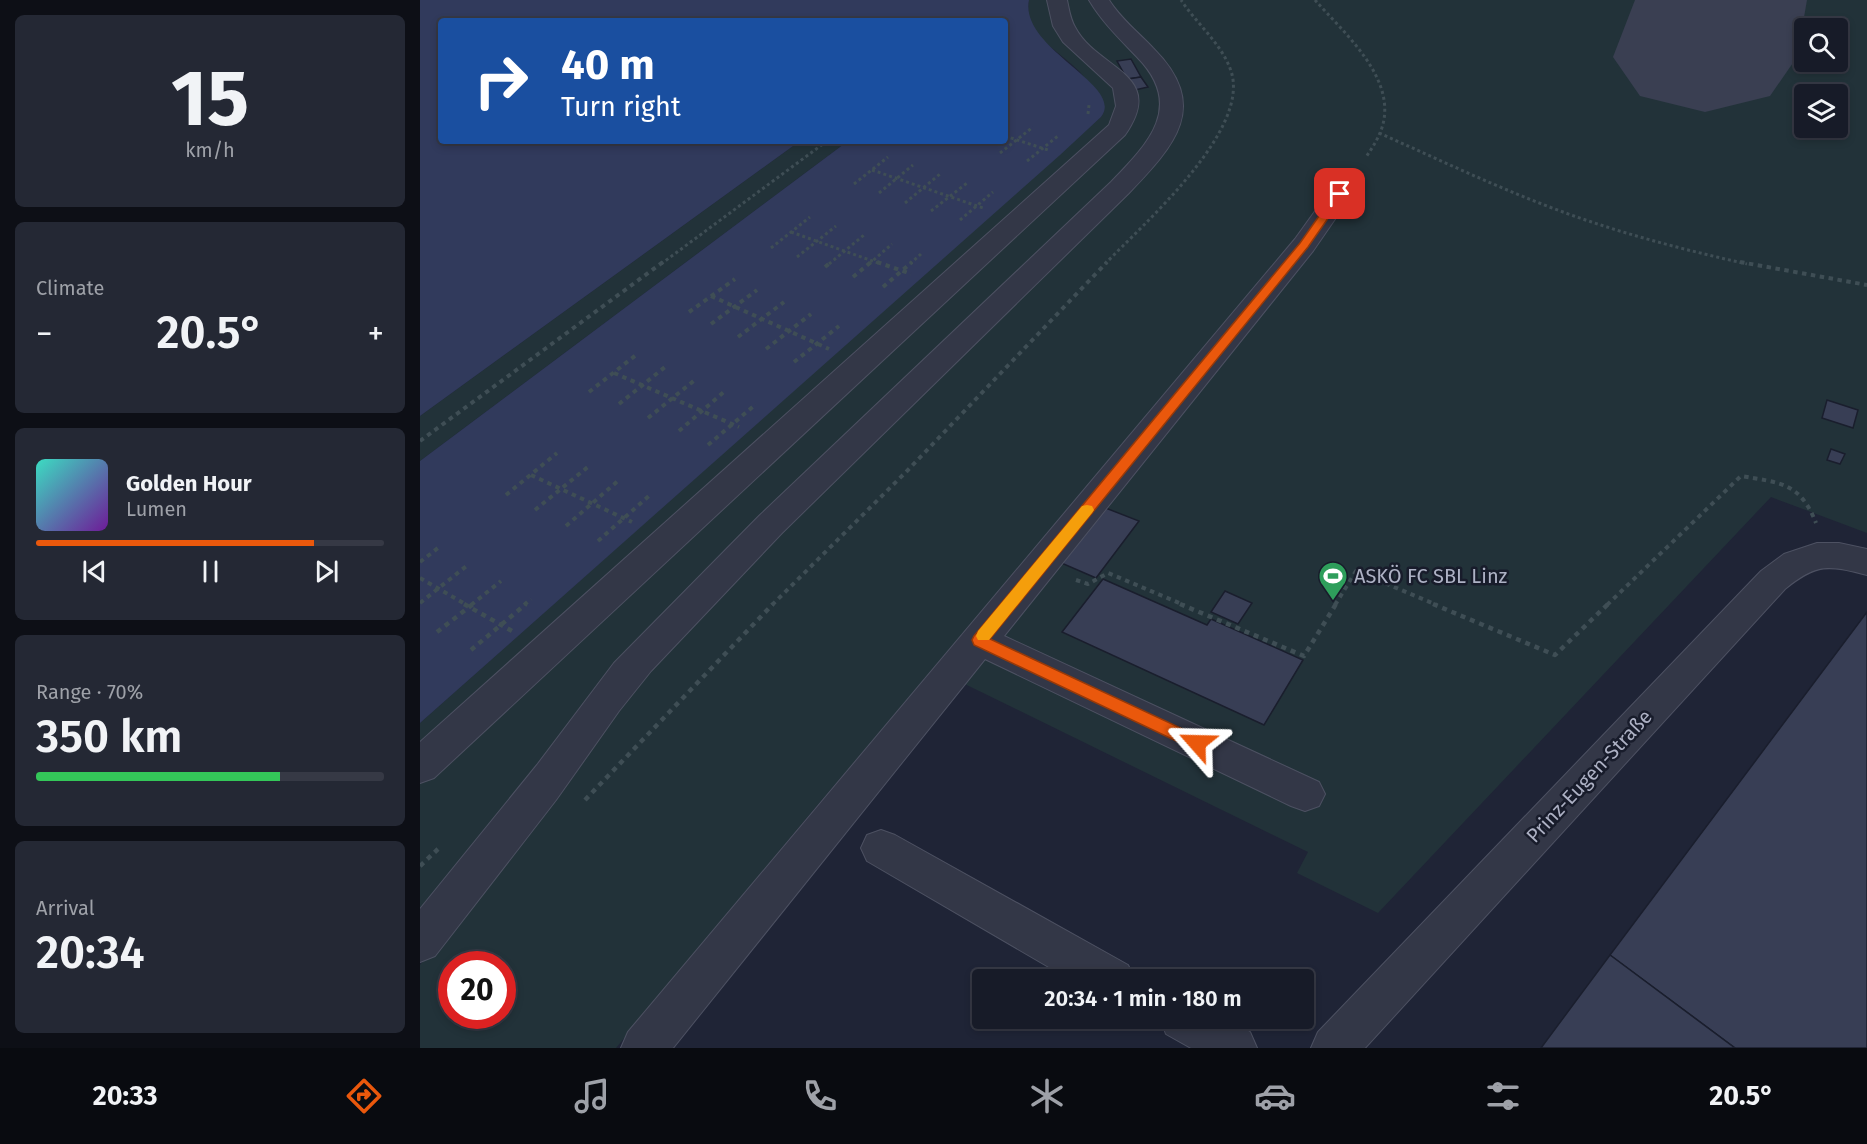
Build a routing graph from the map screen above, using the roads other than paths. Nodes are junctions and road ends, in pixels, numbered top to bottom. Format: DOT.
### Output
graph roads {
  1 [pos="1057,0"];
  2 [pos="1099,0"];
  3 [pos="1350,180"];
  4 [pos="1867,562"];
  5 [pos="980,640"];
  6 [pos="420,766"];
  7 [pos="1305,794"];
  8 [pos="881,848"];
  9 [pos="420,942"];
  10 [pos="1094,969"];
  11 [pos="1201,1029"];
  12 [pos="644,1048"];
  13 [pos="1234,1048"];
  14 [pos="1334,1048"];
  1 -- 6 [label="lane"];
  2 -- 9 [label="lane"];
  3 -- 5 [label="lane"];
  4 -- 14 [label="lane, Prinz-Eugen-Straße"];
  5 -- 7 [label="lane"];
  5 -- 12 [label="lane"];
  8 -- 10 [label="lane"];
  11 -- 13 [label="lane"];
}
